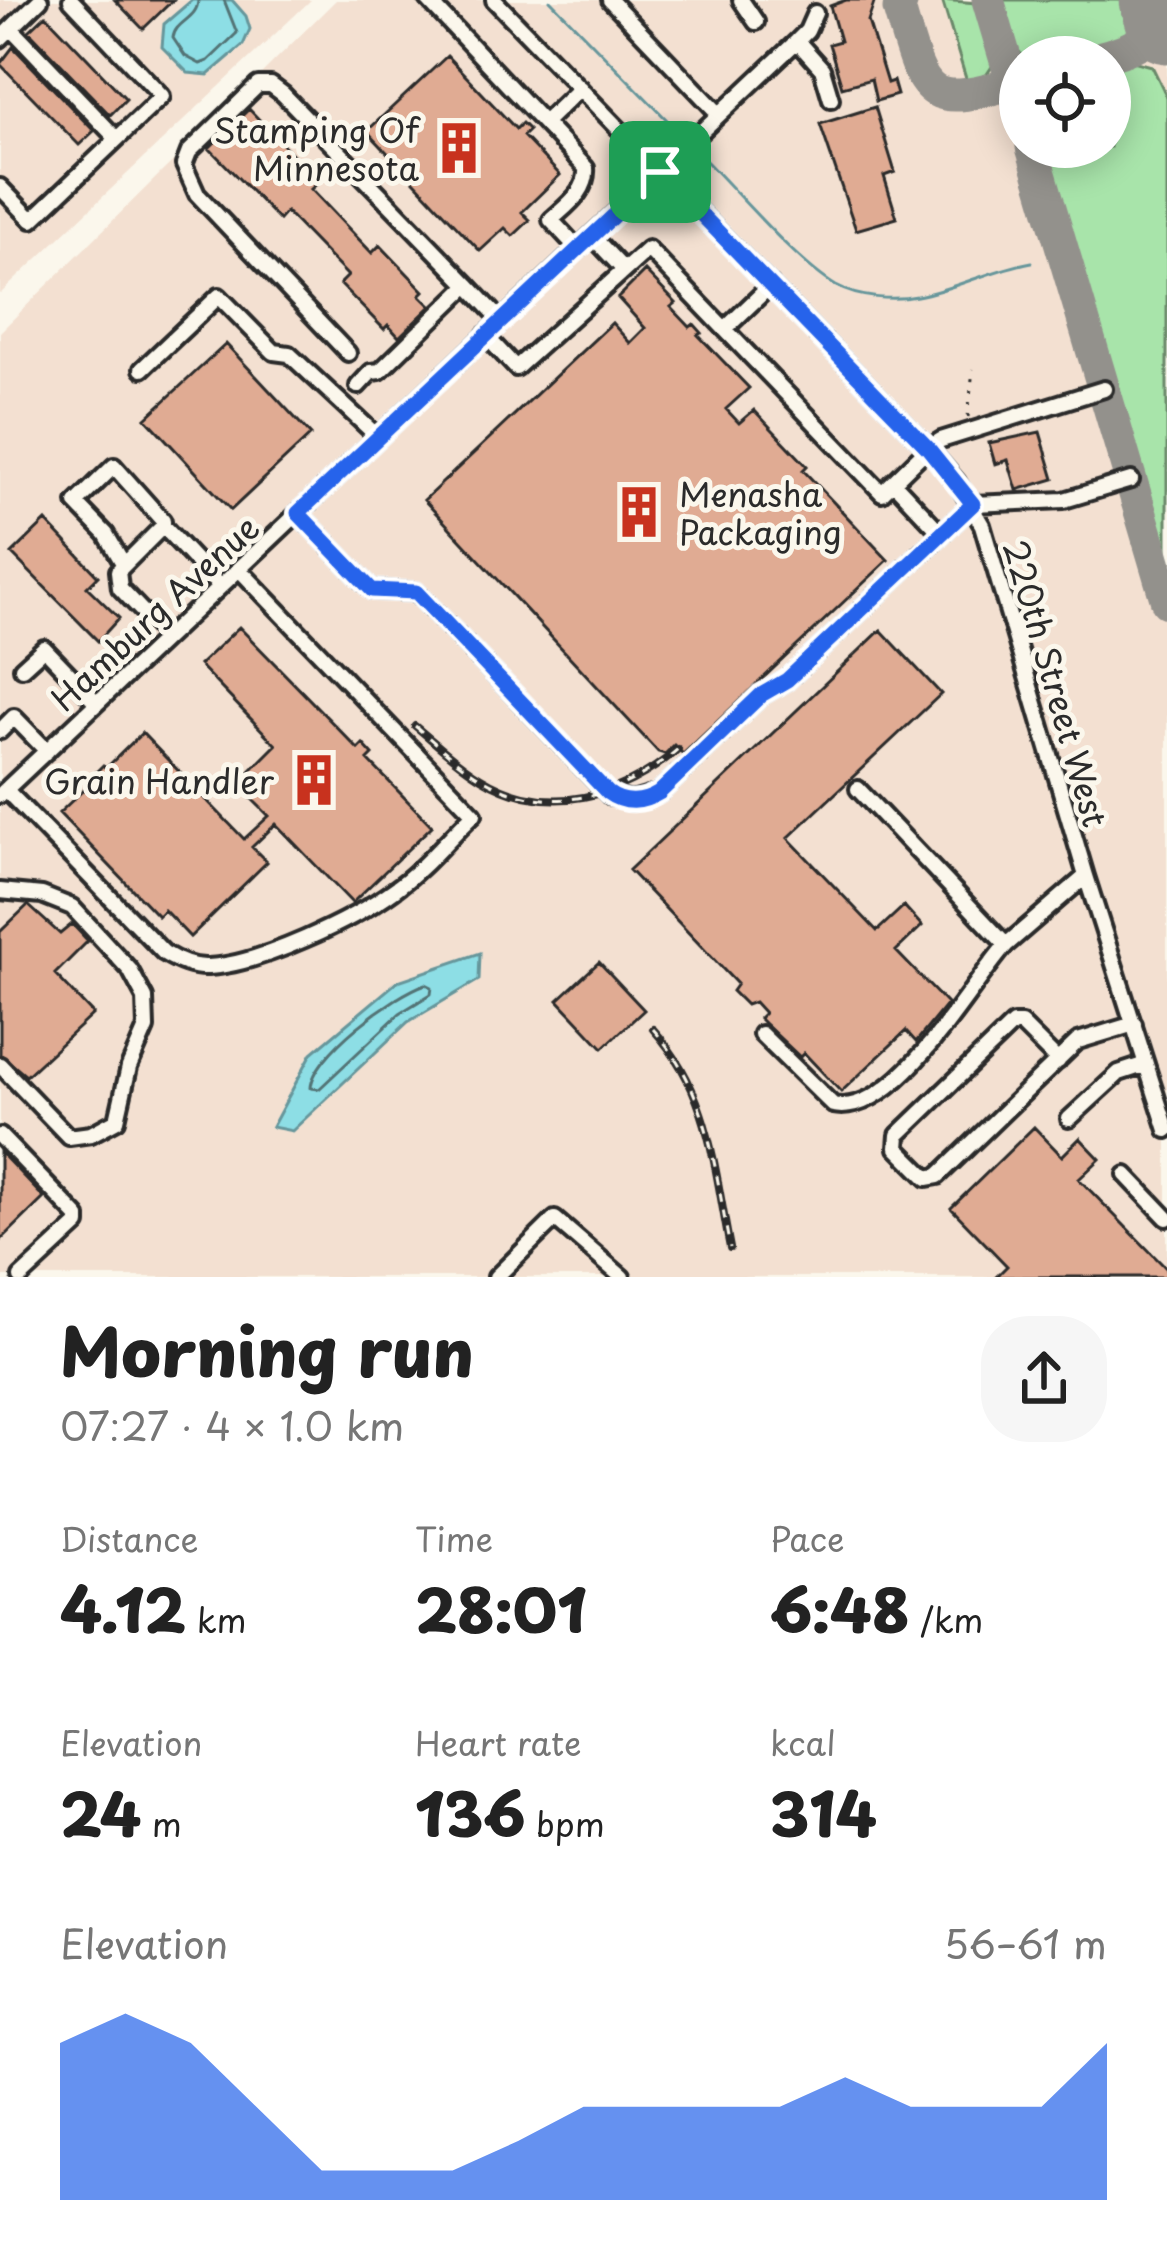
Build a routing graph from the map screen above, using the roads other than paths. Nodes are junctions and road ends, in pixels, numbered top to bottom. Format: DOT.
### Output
graph roads {
  1 [pos="40,0"];
  2 [pos="71,0"];
  3 [pos="428,0"];
  4 [pos="494,0"];
  5 [pos="610,0"];
  6 [pos="741,0"];
  7 [pos="815,13"];
  8 [pos="756,22"];
  9 [pos="6,33"];
  10 [pos="796,41"];
  11 [pos="580,88"];
  12 [pos="832,100"];
  13 [pos="719,114"];
  14 [pos="544,123"];
  15 [pos="117,139"];
  16 [pos="660,172"];
  17 [pos="0,187"];
  18 [pos="592,236"];
  19 [pos="578,249"];
  20 [pos="622,269"];
  21 [pos="468,285"];
  22 [pos="770,286"];
  23 [pos="501,320"];
  24 [pos="725,329"];
  25 [pos="485,335"];
  26 [pos="348,353"];
  27 [pos="142,369"];
  28 [pos="358,386"];
  29 [pos="1104,389"];
  30 [pos="378,437"];
  31 [pos="928,448"];
  32 [pos="1131,480"];
  33 [pos="893,482"];
  34 [pos="973,504"];
  35 [pos="298,513"];
  36 [pos="163,526"];
  37 [pos="941,533"];
  38 [pos="124,565"];
  39 [pos="239,569"];
  40 [pos="220,587"];
  41 [pos="167,637"];
  42 [pos="22,668"];
  43 [pos="98,703"];
  44 [pos="0,731"];
  45 [pos="47,751"];
  46 [pos="858,789"];
  47 [pos="3,793"];
  48 [pos="1086,876"];
  49 [pos="0,891"];
  50 [pos="1006,945"];
  51 [pos="1134,1024"];
  52 [pos="761,1034"];
  53 [pos="1058,1061"];
  54 [pos="1146,1064"];
  55 [pos="0,1065"];
  56 [pos="1069,1119"];
  57 [pos="1167,1130"];
  58 [pos="0,1136"];
  59 [pos="1126,1175"];
  60 [pos="1167,1218"];
  61 [pos="21,1277"];
  62 [pos="496,1277"];
  63 [pos="622,1277"];
  1 -- 9 [label="street"];
  2 -- 15 [label="street"];
  3 -- 14 [label="street"];
  4 -- 11 [label="street, 220th Street West"];
  5 -- 13 [label="street"];
  6 -- 8 [label="street"];
  7 -- 10 [label="street, Hamburg Avenue"];
  9 -- 15 [label="street"];
  10 -- 12 [label="street"];
  10 -- 13 [label="street, Hamburg Avenue"];
  11 -- 14 [label="street"];
  11 -- 16 [label="street, 220th Street West"];
  13 -- 16 [label="street, Hamburg Avenue"];
  14 -- 19 [label="street"];
  15 -- 17 [label="street"];
  16 -- 18 [label="street, Hamburg Avenue"];
  16 -- 22 [label="street, 220th Street West"];
  18 -- 19 [label="street, Hamburg Avenue"];
  18 -- 20 [label="street"];
  19 -- 23 [label="street, Hamburg Avenue"];
  20 -- 24 [label="street"];
  20 -- 25 [label="street"];
  21 -- 23 [label="street"];
  21 -- 26 [label="street"];
  21 -- 28 [label="street"];
  22 -- 24 [label="street"];
  22 -- 31 [label="street, 220th Street West"];
  23 -- 25 [label="street, Hamburg Avenue"];
  24 -- 33 [label="street"];
  25 -- 30 [label="street, Hamburg Avenue"];
  27 -- 30 [label="street"];
  29 -- 31 [label="street"];
  30 -- 35 [label="street, Hamburg Avenue"];
  31 -- 33 [label="street"];
  31 -- 34 [label="street, 220th Street West"];
  32 -- 34 [label="street"];
  33 -- 37 [label="street"];
  34 -- 37 [label="street"];
  34 -- 48 [label="street, 220th Street West"];
  35 -- 37 [label="street"];
  35 -- 39 [label="street, Hamburg Avenue"];
  36 -- 38 [label="street"];
  36 -- 38 [label="street"];
  36 -- 40 [label="street"];
  38 -- 41 [label="street"];
  39 -- 40 [label="street, Hamburg Avenue"];
  39 -- 47 [label="street"];
  40 -- 41 [label="street, Hamburg Avenue"];
  41 -- 43 [label="street, Hamburg Avenue"];
  42 -- 43 [label="street"];
  43 -- 45 [label="street, Hamburg Avenue"];
  44 -- 45 [label="street"];
  45 -- 47 [label="street, Hamburg Avenue"];
  46 -- 50 [label="street"];
  48 -- 50 [label="street"];
  48 -- 51 [label="street, 220th Street West"];
  49 -- 55 [label="street"];
  50 -- 52 [label="street"];
  51 -- 53 [label="street"];
  51 -- 54 [label="street, 220th Street West"];
  53 -- 53 [label="street"];
  54 -- 56 [label="street"];
  54 -- 57 [label="street, 220th Street West"];
  58 -- 61 [label="street"];
  59 -- 60 [label="street"];
  62 -- 63 [label="street"];
}
